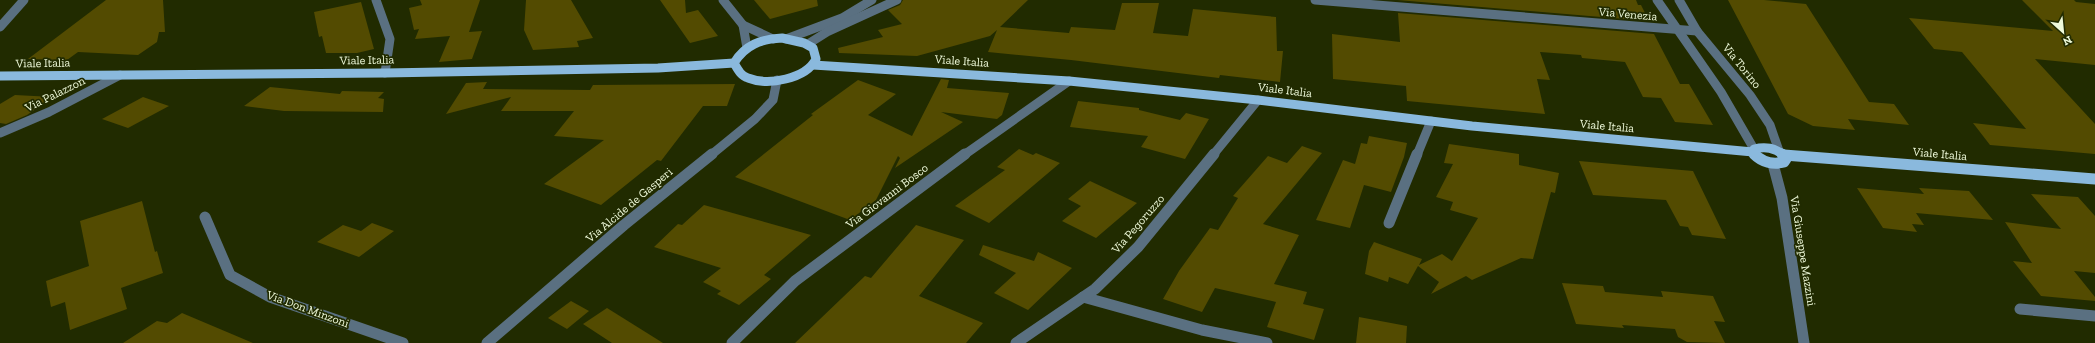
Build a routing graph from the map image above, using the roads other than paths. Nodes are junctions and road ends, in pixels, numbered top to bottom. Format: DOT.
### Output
graph roads {
  1 [pos="24,0"];
  2 [pos="376,0"];
  3 [pos="872,0"];
  4 [pos="897,0"];
  5 [pos="1315,0"];
  6 [pos="1657,0"];
  7 [pos="1679,0"];
  8 [pos="725,2"];
  9 [pos="743,25"];
  10 [pos="0,27"];
  11 [pos="1675,30"];
  12 [pos="1697,30"];
  13 [pos="786,39"];
  14 [pos="773,40"];
  15 [pos="808,44"];
  16 [pos="747,48"];
  17 [pos="734,63"];
  18 [pos="812,65"];
  19 [pos="385,73"];
  20 [pos="120,75"];
  21 [pos="0,76"];
  22 [pos="777,80"];
  23 [pos="1069,81"];
  24 [pos="1258,100"];
  25 [pos="1431,121"];
  26 [pos="0,133"];
  27 [pos="1754,151"];
  28 [pos="1781,153"];
  29 [pos="1773,164"];
  30 [pos="2095,180"];
  31 [pos="205,217"];
  32 [pos="1389,223"];
  33 [pos="1083,297"];
  34 [pos="2020,309"];
  35 [pos="2095,316"];
  36 [pos="403,343"];
  37 [pos="487,343"];
  38 [pos="732,343"];
  39 [pos="1016,343"];
  40 [pos="1267,343"];
  41 [pos="1804,343"];
  1 -- 10 [label="street"];
  2 -- 19 [label="street"];
  3 -- 13 [label="street"];
  4 -- 15 [label="street"];
  5 -- 11 [label="street, Via Venezia"];
  6 -- 11 [label="street"];
  7 -- 12 [label="street, Via Torino"];
  8 -- 9 [label="street"];
  9 -- 14 [label="street"];
  9 -- 16 [label="street"];
  11 -- 12 [label="street, Via Venezia"];
  11 -- 27 [label="street"];
  12 -- 28 [label="street, Via Torino"];
  13 -- 14 [label="main road"];
  13 -- 15 [label="main road"];
  14 -- 16 [label="main road"];
  15 -- 18 [label="main road"];
  16 -- 17 [label="main road"];
  17 -- 19 [label="main road, Viale Italia"];
  17 -- 22 [label="main road"];
  18 -- 22 [label="main road"];
  18 -- 23 [label="main road, Viale Italia"];
  19 -- 20 [label="main road, Viale Italia"];
  20 -- 21 [label="main road, Viale Italia"];
  20 -- 26 [label="street, Via Palazzon"];
  22 -- 37 [label="street, Via Alcide de Gasperi"];
  23 -- 24 [label="main road, Viale Italia"];
  23 -- 38 [label="street, Via Giovanni Bosco"];
  24 -- 25 [label="main road, Viale Italia"];
  24 -- 33 [label="street, Via Pegoruzzo"];
  25 -- 27 [label="main road, Viale Italia"];
  25 -- 32 [label="street"];
  27 -- 28 [label="main road, Viale Italia"];
  27 -- 29 [label="main road"];
  28 -- 29 [label="main road"];
  28 -- 30 [label="main road, Viale Italia"];
  29 -- 41 [label="street, Via Giuseppe Mazzini"];
  31 -- 36 [label="street, Via Don Minzoni"];
  33 -- 39 [label="street, Via Pegoruzzo"];
  33 -- 40 [label="street"];
  34 -- 35 [label="street"];
}
